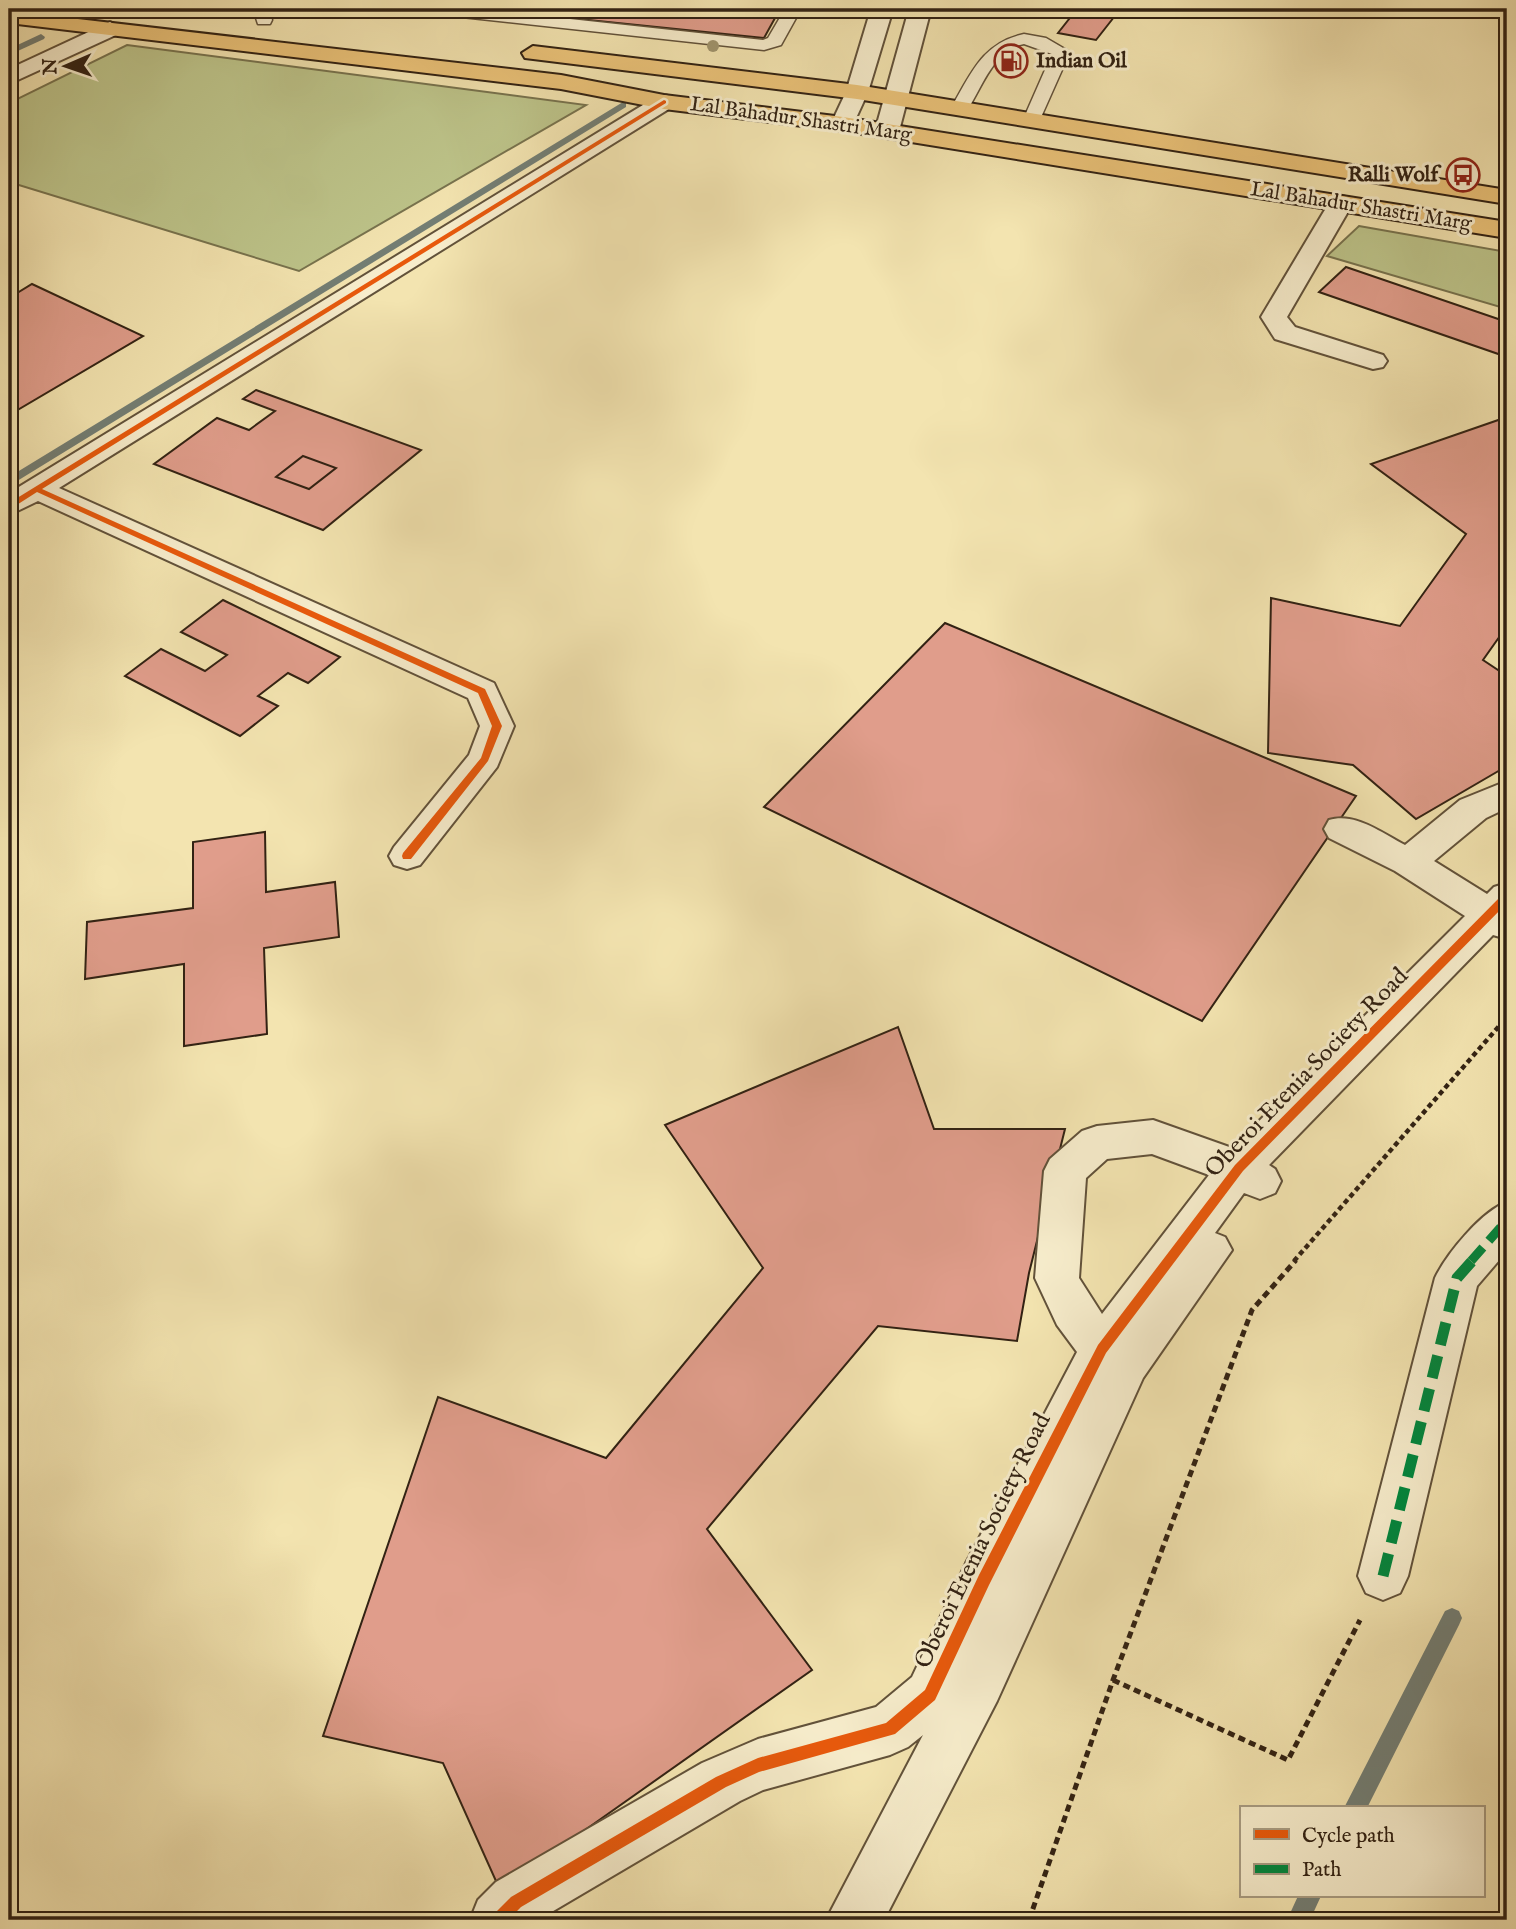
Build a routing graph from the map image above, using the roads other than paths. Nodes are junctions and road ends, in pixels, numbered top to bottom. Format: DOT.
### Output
graph roads {
  1 [pos="434,9"];
  2 [pos="793,9"];
  3 [pos="882,9"];
  4 [pos="920,9"];
  5 [pos="263,14"];
  6 [pos="237,17"];
  7 [pos="9,18"];
  8 [pos="289,23"];
  9 [pos="71,24"];
  10 [pos="110,29"];
  11 [pos="510,50"];
  12 [pos="9,55"];
  13 [pos="865,66"];
  14 [pos="9,77"];
  15 [pos="765,81"];
  16 [pos="857,92"];
  17 [pos="897,98"];
  18 [pos="664,102"];
  19 [pos="960,108"];
  20 [pos="1032,120"];
  21 [pos="843,124"];
  22 [pos="887,131"];
  23 [pos="1507,197"];
  24 [pos="1341,203"];
  25 [pos="1507,230"];
  26 [pos="1373,361"];
  27 [pos="36,489"];
  28 [pos="9,506"];
  29 [pos="1507,793"];
  30 [pos="1342,830"];
  31 [pos="407,856"];
  32 [pos="1408,862"];
  33 [pos="1503,915"];
  34 [pos="1250,1174"];
  35 [pos="1507,1220"];
  36 [pos="1114,1357"];
  37 [pos="1383,1576"];
  38 [pos="955,1689"];
  39 [pos="890,1729"];
  40 [pos="940,1758"];
  41 [pos="498,1920"];
  42 [pos="855,1920"];
  1 -- 2 [label="lane"];
  3 -- 13 [label="street"];
  4 -- 17 [label="street"];
  5 -- 6 [label="main road"];
  5 -- 8 [label="main road"];
  7 -- 9 [label="main road, Lal Bahadur Shastri Marg"];
  9 -- 10 [label="main road, Lal Bahadur Shastri Marg"];
  9 -- 12 [label="street"];
  10 -- 14 [label="street"];
  10 -- 18 [label="main road, Lal Bahadur Shastri Marg"];
  11 -- 15 [label="main road, Lal Bahadur Shastri Marg"];
  13 -- 15 [label="main road"];
  13 -- 16 [label="street"];
  15 -- 16 [label="main road, Lal Bahadur Shastri Marg"];
  16 -- 17 [label="main road, Lal Bahadur Shastri Marg"];
  16 -- 21 [label="street"];
  17 -- 19 [label="main road, Lal Bahadur Shastri Marg"];
  17 -- 22 [label="street"];
  18 -- 21 [label="main road, Lal Bahadur Shastri Marg"];
  18 -- 27 [label="street"];
  19 -- 20 [label="main road, Lal Bahadur Shastri Marg"];
  19 -- 20 [label="lane"];
  20 -- 23 [label="main road, Lal Bahadur Shastri Marg"];
  21 -- 22 [label="main road, Lal Bahadur Shastri Marg"];
  22 -- 24 [label="main road, Lal Bahadur Shastri Marg"];
  24 -- 25 [label="main road, Lal Bahadur Shastri Marg"];
  24 -- 26 [label="street"];
  27 -- 28 [label="street"];
  27 -- 31 [label="street"];
  29 -- 32 [label="street"];
  30 -- 32 [label="street"];
  32 -- 33 [label="street"];
  33 -- 34 [label="street"];
  34 -- 36 [label="street"];
  34 -- 36 [label="street"];
  35 -- 37 [label="street"];
  36 -- 38 [label="street"];
  38 -- 39 [label="street"];
  38 -- 40 [label="street"];
  39 -- 40 [label="street"];
  39 -- 41 [label="street"];
  40 -- 42 [label="street"];
}
